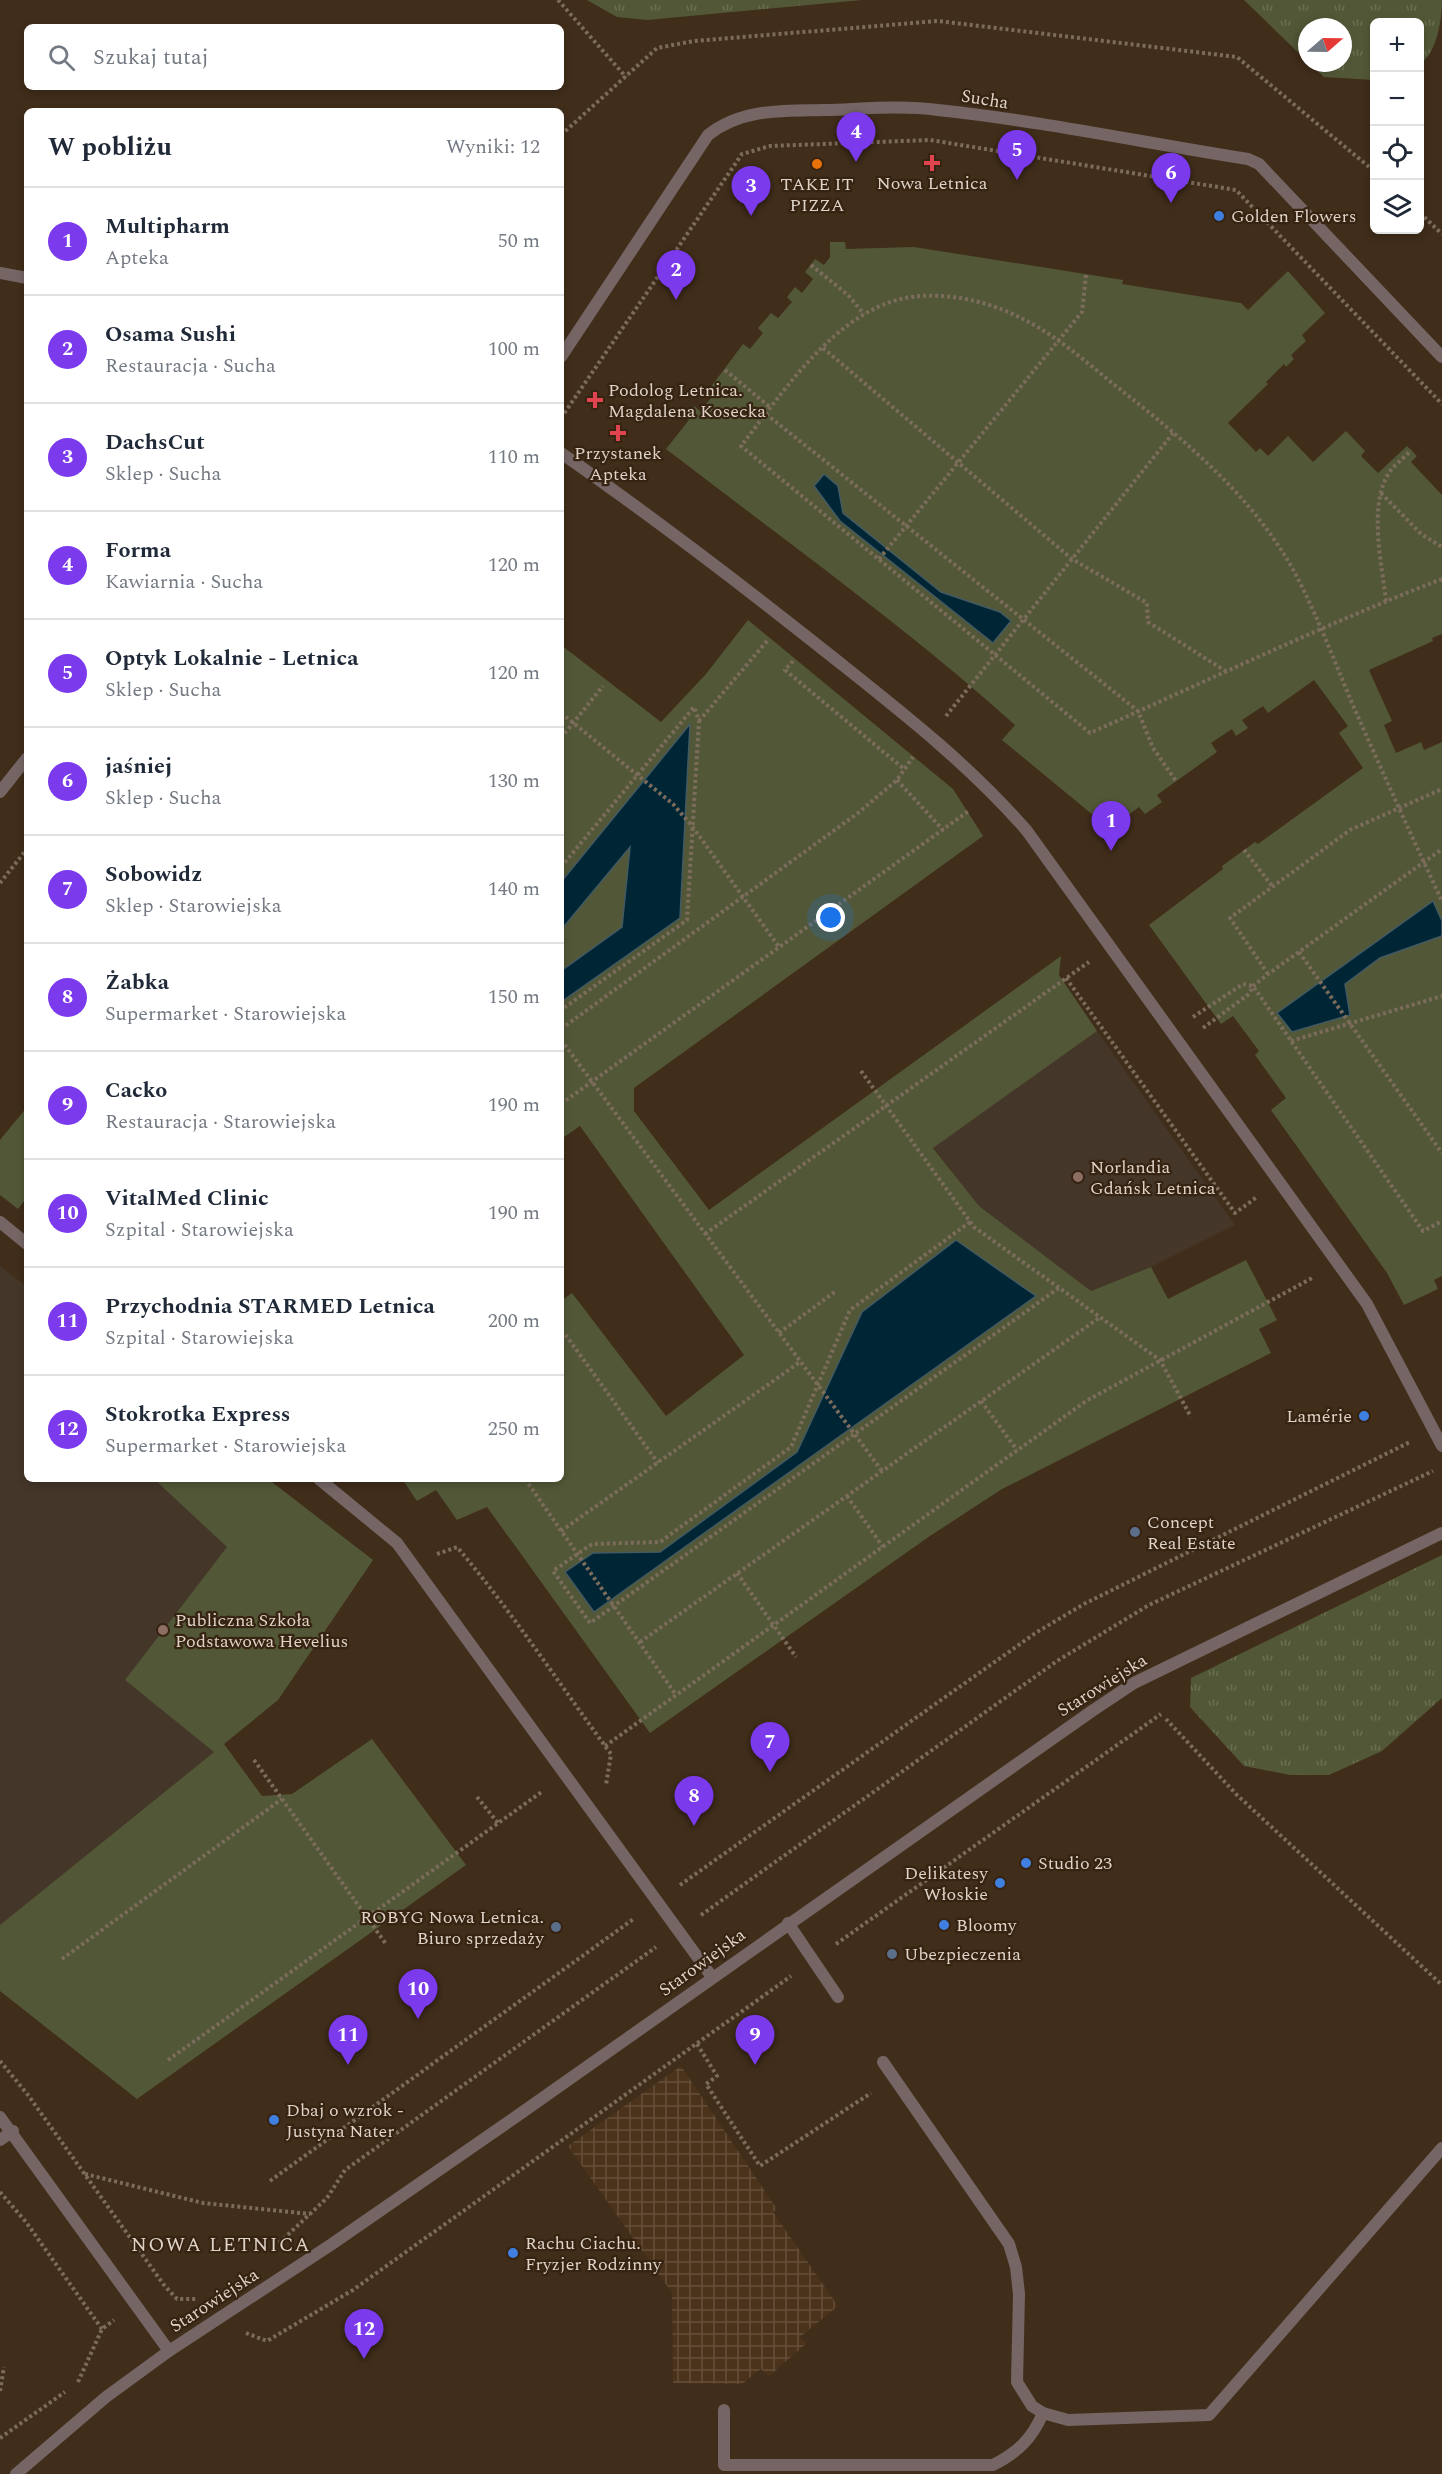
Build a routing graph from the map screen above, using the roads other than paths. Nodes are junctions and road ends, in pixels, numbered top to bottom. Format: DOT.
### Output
graph roads {
  1 [pos="0,273"];
  2 [pos="24,277"];
  3 [pos="564,352"];
  4 [pos="1442,357"];
  5 [pos="564,455"];
  6 [pos="24,762"];
  7 [pos="0,792"];
  8 [pos="0,1222"];
  9 [pos="24,1242"];
  10 [pos="1439,1439"];
  11 [pos="323,1482"];
  12 [pos="1442,1533"];
  13 [pos="788,1923"];
  14 [pos="712,1977"];
  15 [pos="838,1997"];
  16 [pos="883,2062"];
  17 [pos="0,2117"];
  18 [pos="13,2132"];
  19 [pos="0,2140"];
  20 [pos="1442,2148"];
  21 [pos="169,2351"];
  22 [pos="724,2410"];
  23 [pos="1043,2413"];
  24 [pos="16,2474"];
  1 -- 2 [label="street"];
  3 -- 4 [label="street, Sucha"];
  5 -- 10 [label="street"];
  6 -- 7 [label="street"];
  8 -- 9 [label="street"];
  11 -- 14 [label="street"];
  12 -- 13 [label="street, Starowiejska"];
  13 -- 14 [label="street, Starowiejska"];
  13 -- 15 [label="street"];
  14 -- 21 [label="street, Starowiejska"];
  16 -- 23 [label="street"];
  17 -- 18 [label="street"];
  18 -- 19 [label="street"];
  18 -- 21 [label="street"];
  20 -- 23 [label="street"];
  21 -- 24 [label="street, Starowiejska"];
  22 -- 23 [label="street"];
}
